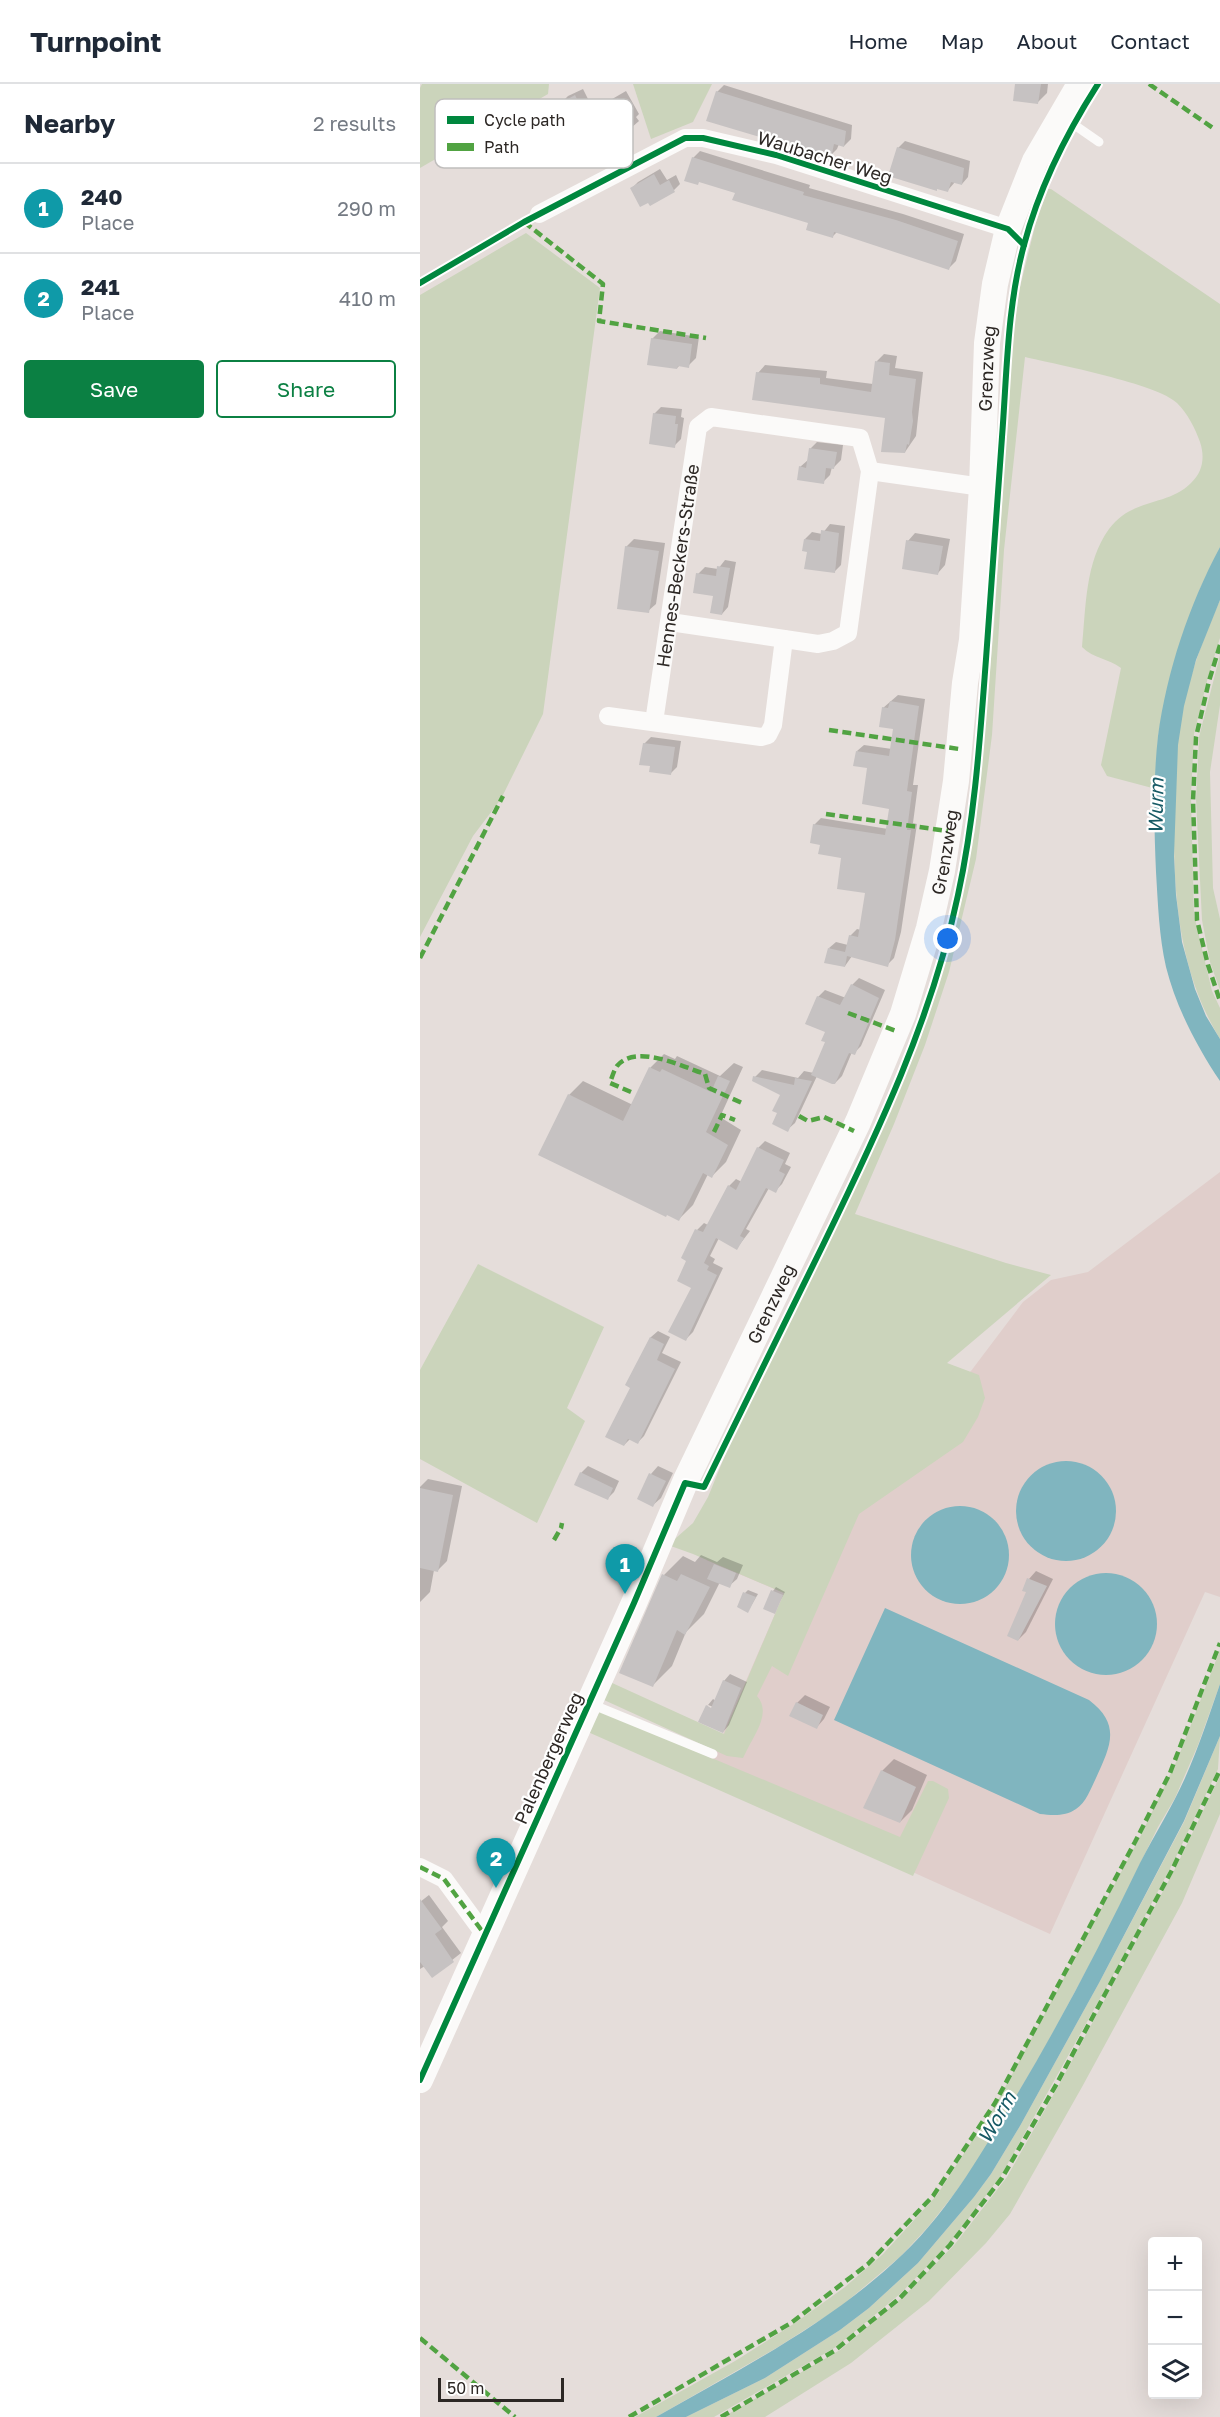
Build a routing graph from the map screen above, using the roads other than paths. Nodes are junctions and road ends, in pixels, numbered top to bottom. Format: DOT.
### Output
graph roads {
  1 [pos="1080,84"];
  2 [pos="1061,116"];
  3 [pos="1099,142"];
  4 [pos="633,165"];
  5 [pos="627,168"];
  6 [pos="539,214"];
  7 [pos="1008,229"];
  8 [pos="870,471"];
  9 [pos="982,487"];
  10 [pos="670,622"];
  11 [pos="784,639"];
  12 [pos="608,716"];
  13 [pos="654,722"];
  14 [pos="644,1579"];
  15 [pos="589,1702"];
  16 [pos="713,1754"];
  17 [pos="420,1867"];
  18 [pos="485,1935"];
  19 [pos="420,2080"];
  1 -- 2 [label="street, Grenzweg"];
  2 -- 3 [label="lane"];
  2 -- 7 [label="street, Grenzweg"];
  4 -- 7 [label="street, Waubacher Weg"];
  5 -- 6 [label="street, Waubacher Weg"];
  7 -- 9 [label="street, Grenzweg"];
  8 -- 9 [label="street"];
  8 -- 10 [label="street, Hennes-Beckers-Straße"];
  8 -- 11 [label="street"];
  9 -- 14 [label="street, Grenzweg"];
  10 -- 11 [label="street"];
  10 -- 13 [label="street, Hennes-Beckers-Straße"];
  11 -- 13 [label="street"];
  12 -- 13 [label="street"];
  14 -- 15 [label="street, Palenbergerweg"];
  15 -- 16 [label="lane"];
  15 -- 18 [label="street, Palenbergerweg"];
  17 -- 18 [label="street"];
  18 -- 19 [label="street, Palenbergerweg"];
}
